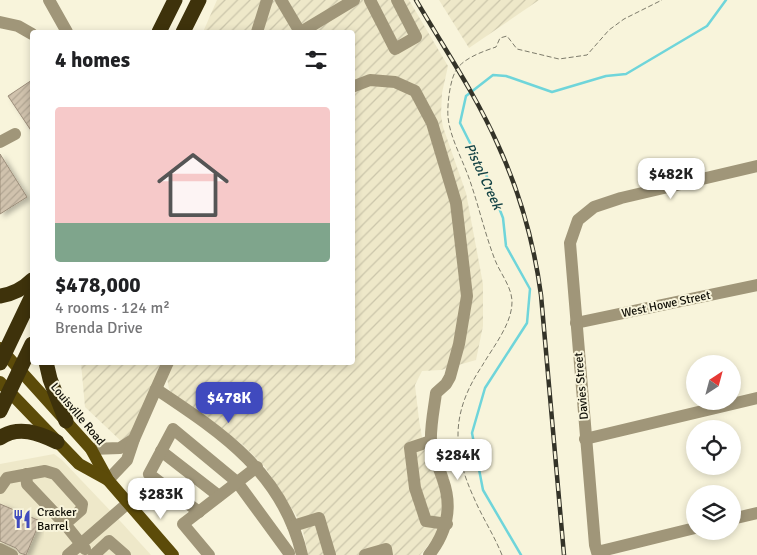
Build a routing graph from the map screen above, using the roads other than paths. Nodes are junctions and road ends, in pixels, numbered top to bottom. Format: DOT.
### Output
graph roads {
  1 [pos="49,0"];
  2 [pos="175,0"];
  3 [pos="199,0"];
  4 [pos="267,0"];
  5 [pos="280,0"];
  6 [pos="354,0"];
  7 [pos="370,0"];
  8 [pos="397,0"];
  9 [pos="0,22"];
  10 [pos="66,30"];
  11 [pos="160,30"];
  12 [pos="184,30"];
  13 [pos="257,30"];
  14 [pos="300,30"];
  15 [pos="304,30"];
  16 [pos="30,33"];
  17 [pos="355,86"];
  18 [pos="14,134"];
  19 [pos="0,142"];
  20 [pos="757,166"];
  21 [pos="30,282"];
  22 [pos="757,285"];
  23 [pos="0,296"];
  24 [pos="30,300"];
  25 [pos="576,323"];
  26 [pos="30,348"];
  27 [pos="2,354"];
  28 [pos="47,365"];
  29 [pos="167,365"];
  30 [pos="20,369"];
  31 [pos="4,387"];
  32 [pos="156,389"];
  33 [pos="757,398"];
  34 [pos="0,411"];
  35 [pos="66,421"];
  36 [pos="0,438"];
  37 [pos="134,439"];
  38 [pos="585,439"];
  39 [pos="431,441"];
  40 [pos="57,442"];
  41 [pos="91,449"];
  42 [pos="161,451"];
  43 [pos="256,466"];
  44 [pos="26,474"];
  45 [pos="108,480"];
  46 [pos="237,482"];
  47 [pos="0,488"];
  48 [pos="219,496"];
  49 [pos="128,503"];
  50 [pos="199,512"];
  51 [pos="757,514"];
  52 [pos="741,517"];
  53 [pos="65,524"];
  54 [pos="447,524"];
  55 [pos="293,526"];
  56 [pos="686,530"];
  57 [pos="81,544"];
  58 [pos="0,549"];
  59 [pos="301,550"];
  60 [pos="288,554"];
  61 [pos="12,555"];
  62 [pos="68,555"];
  63 [pos="92,555"];
  64 [pos="125,555"];
  65 [pos="174,555"];
  66 [pos="209,555"];
  67 [pos="330,555"];
  68 [pos="365,555"];
  69 [pos="387,555"];
  70 [pos="429,555"];
  1 -- 10 [label="street"];
  2 -- 11 [label="highway"];
  3 -- 12 [label="highway"];
  4 -- 13 [label="street"];
  5 -- 14 [label="street"];
  6 -- 15 [label="street"];
  7 -- 8 [label="street"];
  9 -- 16 [label="street"];
  17 -- 39 [label="street"];
  18 -- 19 [label="street"];
  20 -- 25 [label="street, Davies Street"];
  21 -- 23 [label="highway"];
  22 -- 25 [label="street, West Howe Street"];
  24 -- 27 [label="highway"];
  25 -- 38 [label="street, Davies Street"];
  26 -- 30 [label="highway"];
  27 -- 30 [label="main road, Louisville Road"];
  28 -- 35 [label="highway"];
  29 -- 32 [label="street"];
  30 -- 31 [label="highway"];
  30 -- 35 [label="main road, Louisville Road"];
  31 -- 34 [label="highway"];
  31 -- 40 [label="main road, Louisville Road"];
  32 -- 37 [label="street"];
  32 -- 43 [label="street"];
  33 -- 38 [label="street"];
  35 -- 41 [label="main road, Louisville Road"];
  36 -- 40 [label="highway"];
  37 -- 41 [label="street"];
  37 -- 45 [label="street"];
  38 -- 56 [label="street, Davies Street"];
  39 -- 54 [label="street"];
  39 -- 54 [label="street"];
  40 -- 45 [label="main road, Louisville Road"];
  41 -- 45 [label="main road, Louisville Road"];
  42 -- 46 [label="street"];
  42 -- 48 [label="street"];
  42 -- 50 [label="street"];
  43 -- 46 [label="street"];
  43 -- 55 [label="street"];
  44 -- 47 [label="street"];
  44 -- 53 [label="street"];
  44 -- 53 [label="street"];
  45 -- 49 [label="main road, Louisville Road"];
  46 -- 48 [label="street"];
  46 -- 60 [label="street"];
  48 -- 50 [label="street"];
  49 -- 57 [label="street"];
  49 -- 65 [label="main road, Louisville Road"];
  50 -- 66 [label="street"];
  51 -- 52 [label="street"];
  53 -- 57 [label="street"];
  54 -- 70 [label="street"];
  55 -- 59 [label="street"];
  55 -- 67 [label="street"];
  57 -- 62 [label="street"];
  57 -- 63 [label="street"];
  58 -- 61 [label="street"];
  59 -- 60 [label="street"];
  63 -- 64 [label="street"];
  68 -- 69 [label="street"];
}
